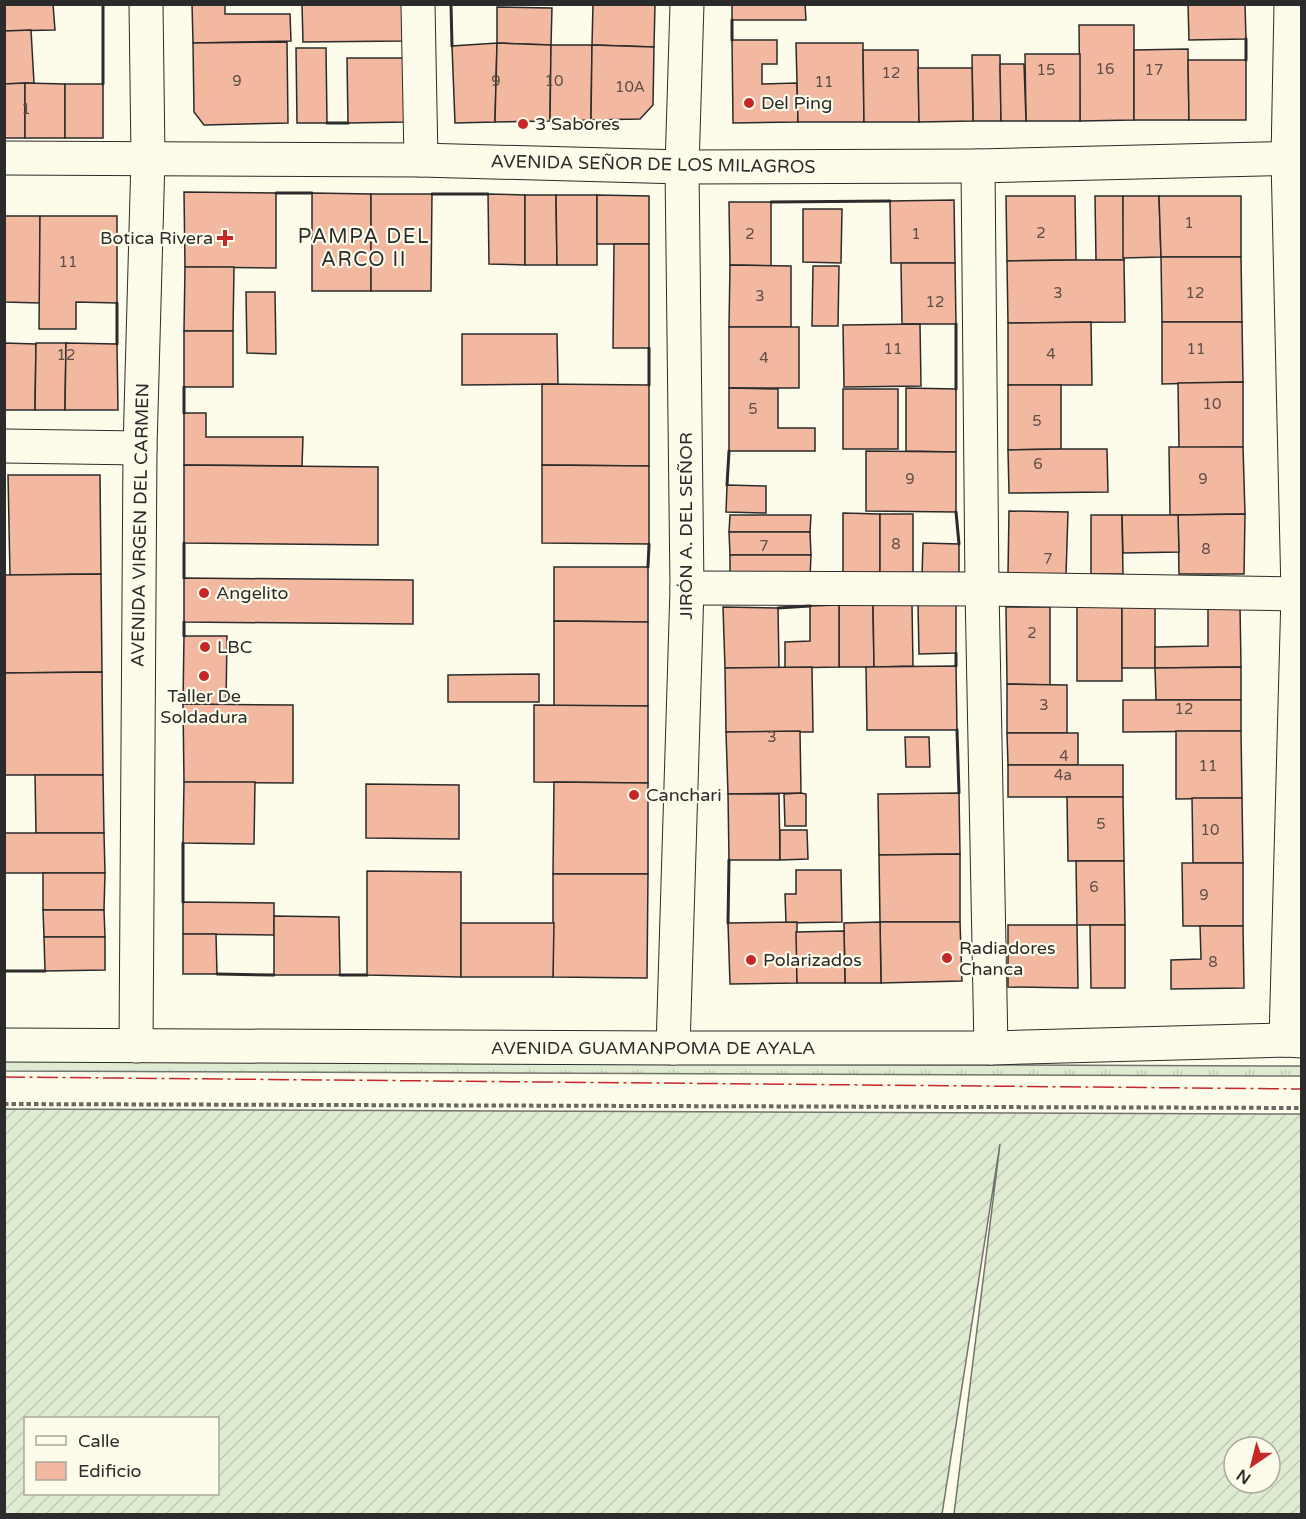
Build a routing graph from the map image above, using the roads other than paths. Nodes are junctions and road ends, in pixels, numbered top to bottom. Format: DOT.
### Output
graph roads {
  1 [pos="146,4"];
  2 [pos="418,4"];
  3 [pos="687,4"];
  4 [pos="1291,4"];
  5 [pos="4,158"];
  6 [pos="148,158"];
  7 [pos="1295,158"];
  8 [pos="421,160"];
  9 [pos="978,166"];
  10 [pos="682,167"];
  11 [pos="4,447"];
  12 [pos="140,448"];
  13 [pos="687,588"];
  14 [pos="982,589"];
  15 [pos="1298,594"];
  16 [pos="1294,1040"];
  17 [pos="4,1045"];
  18 [pos="136,1046"];
  19 [pos="674,1048"];
  20 [pos="991,1048"];
  1 -- 6 [label="street, AVENIDA VIRGEN DEL CARMEN"];
  2 -- 8 [label="street"];
  3 -- 10 [label="street, JIRÓN A. DEL SEÑOR"];
  4 -- 7 [label="street"];
  5 -- 6 [label="street, AVENIDA SEÑOR DE LOS MILAGROS"];
  6 -- 8 [label="street, AVENIDA SEÑOR DE LOS MILAGROS"];
  6 -- 12 [label="street, AVENIDA VIRGEN DEL CARMEN"];
  7 -- 9 [label="street, AVENIDA SEÑOR DE LOS MILAGROS"];
  7 -- 15 [label="street"];
  8 -- 10 [label="street, AVENIDA SEÑOR DE LOS MILAGROS"];
  9 -- 10 [label="street, AVENIDA SEÑOR DE LOS MILAGROS"];
  9 -- 14 [label="street"];
  10 -- 13 [label="street, JIRÓN A. DEL SEÑOR"];
  11 -- 12 [label="street"];
  12 -- 18 [label="street, AVENIDA VIRGEN DEL CARMEN"];
  13 -- 14 [label="street"];
  13 -- 19 [label="street, JIRÓN A. DEL SEÑOR"];
  14 -- 15 [label="street"];
  14 -- 20 [label="street"];
  15 -- 16 [label="street"];
  16 -- 20 [label="street, AVENIDA GUAMANPOMA DE AYALA"];
  17 -- 18 [label="street, AVENIDA GUAMANPOMA DE AYALA"];
  18 -- 19 [label="street, AVENIDA GUAMANPOMA DE AYALA"];
  19 -- 20 [label="street, AVENIDA GUAMANPOMA DE AYALA"];
}
